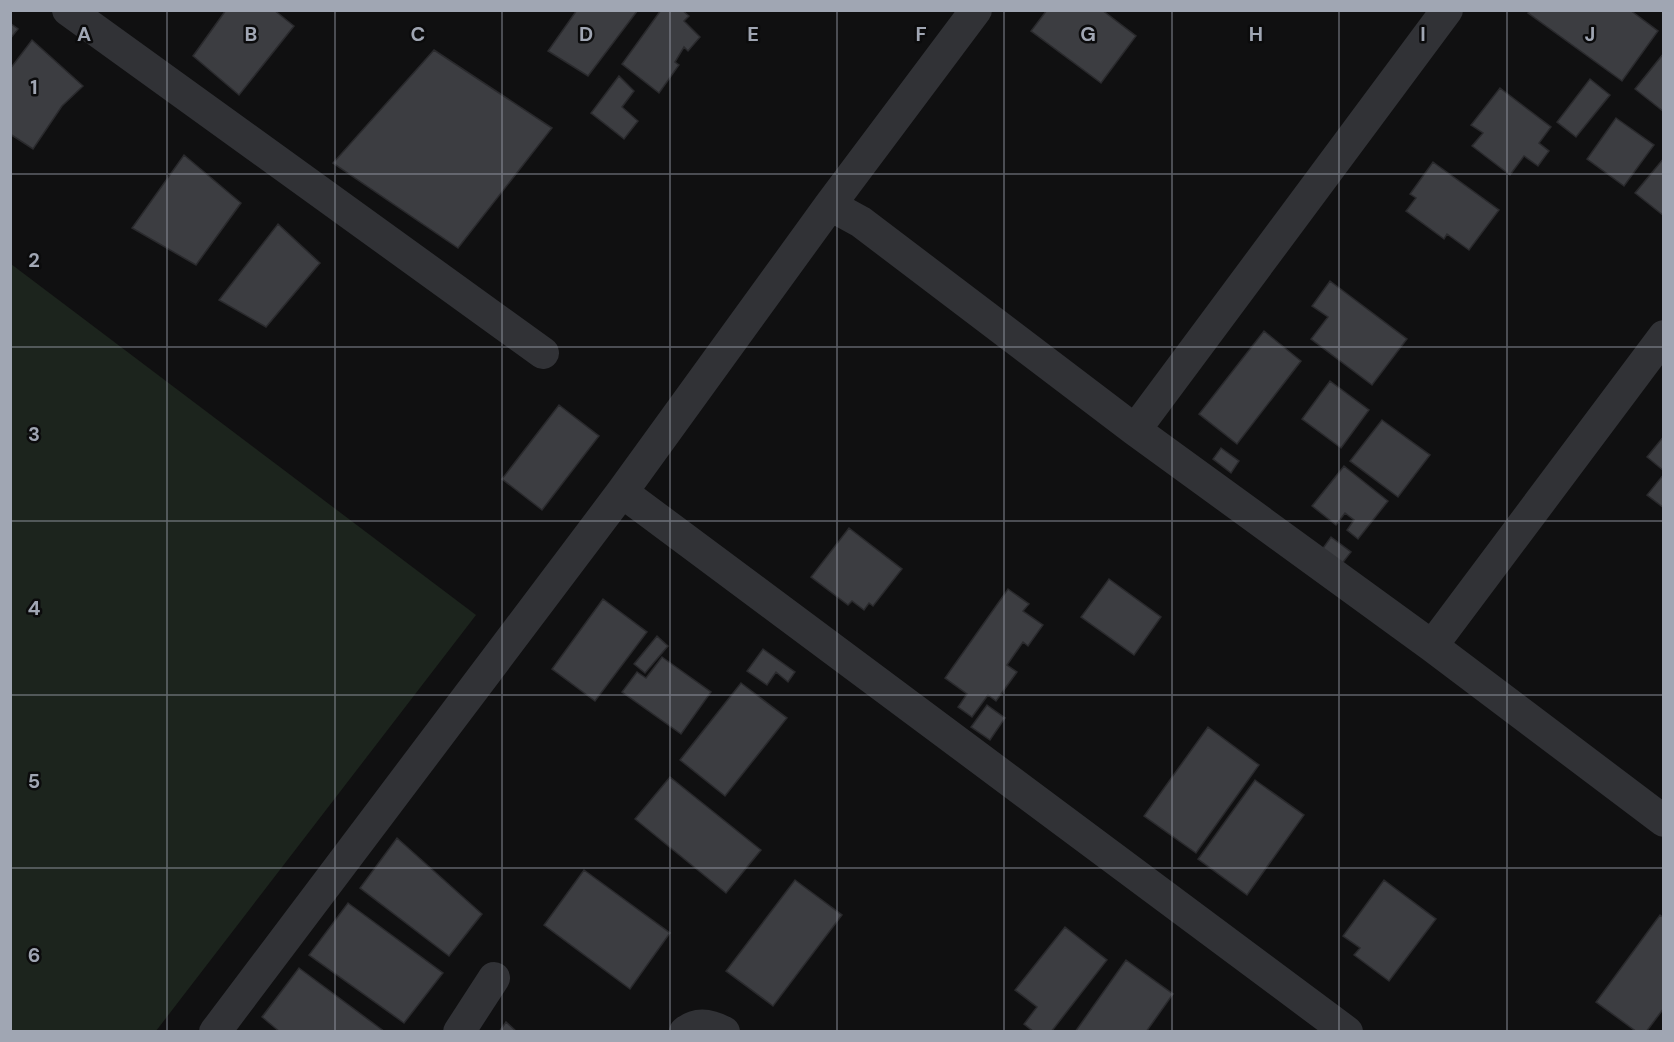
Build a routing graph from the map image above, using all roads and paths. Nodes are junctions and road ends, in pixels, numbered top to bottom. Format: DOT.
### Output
graph roads {
  1 [pos="68,10"];
  2 [pos="976,10"];
  3 [pos="1448,10"];
  4 [pos="830,206"];
  5 [pos="1664,336"];
  6 [pos="543,353"];
  7 [pos="1135,430"];
  8 [pos="622,492"];
  9 [pos="1432,646"];
  10 [pos="1664,820"];
  11 [pos="494,978"];
  12 [pos="215,1032"];
  13 [pos="459,1032"];
  14 [pos="685,1032"];
  15 [pos="724,1032"];
  16 [pos="1347,1032"];
  1 -- 6 [label="street"];
  2 -- 4 [label="street"];
  3 -- 7 [label="street"];
  4 -- 7 [label="street"];
  4 -- 8 [label="street"];
  5 -- 9 [label="street"];
  7 -- 9 [label="street"];
  8 -- 12 [label="street"];
  8 -- 16 [label="street"];
  9 -- 10 [label="street"];
  11 -- 13 [label="street"];
  14 -- 15 [label="street"];
}
